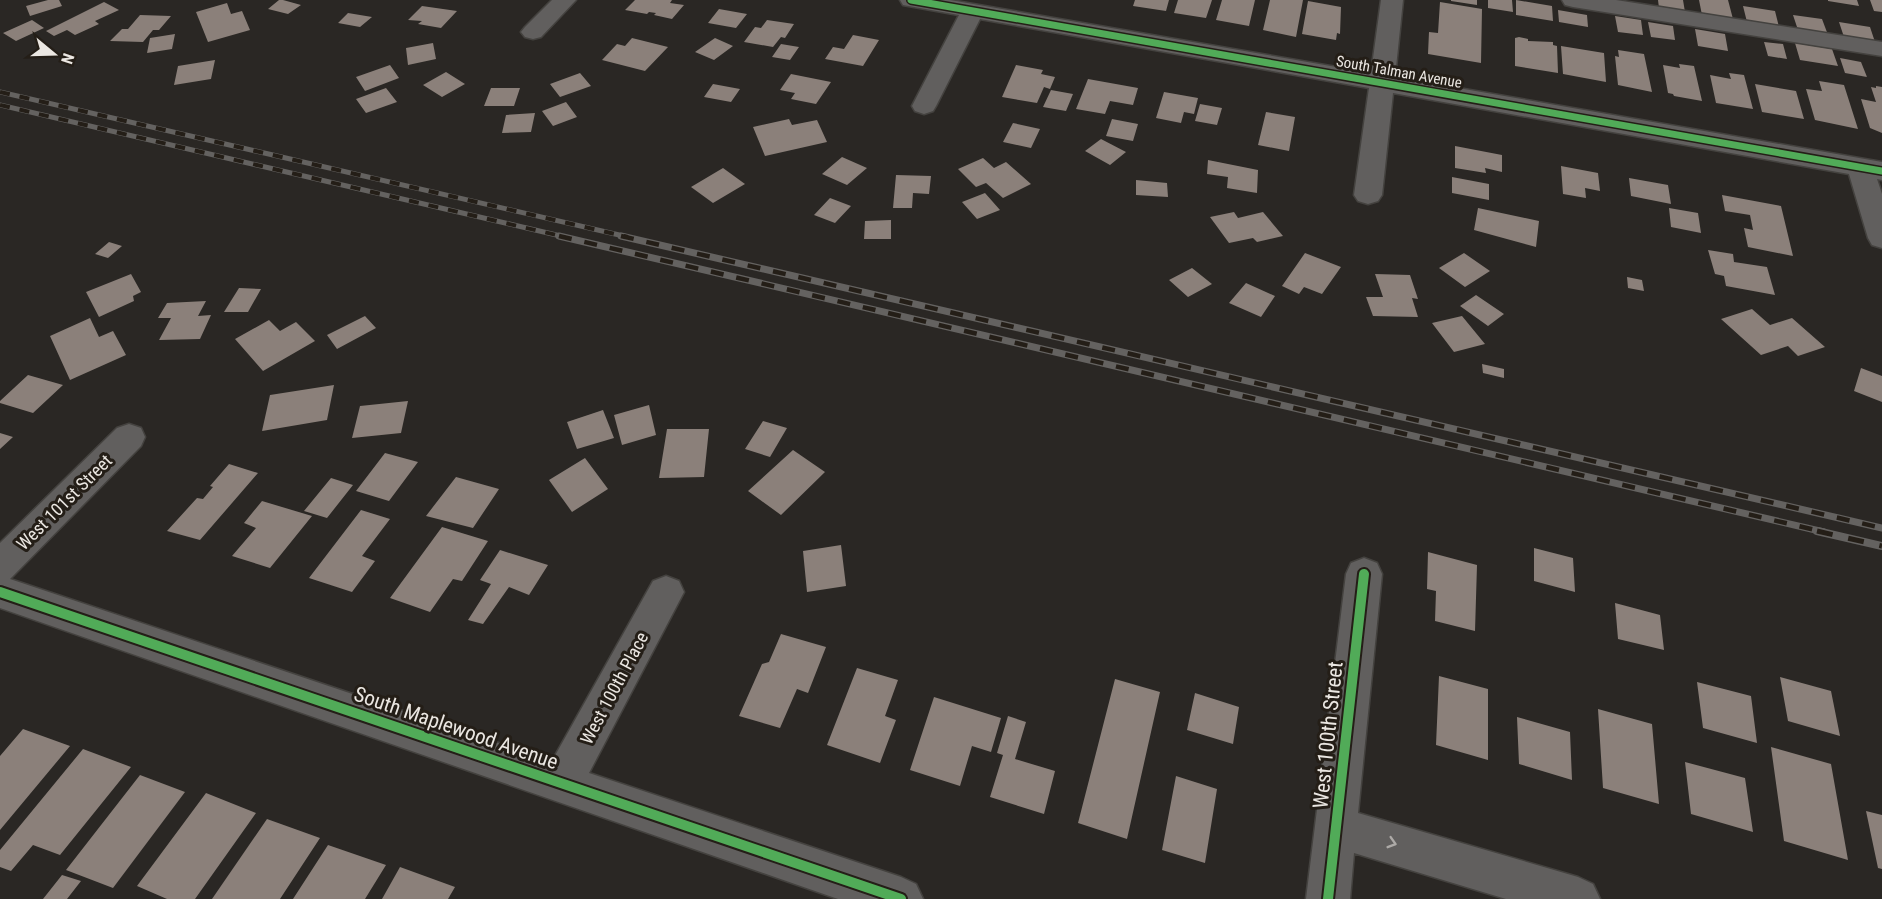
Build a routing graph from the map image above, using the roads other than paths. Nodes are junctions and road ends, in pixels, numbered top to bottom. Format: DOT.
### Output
graph roads {
  1 [pos="565,0"];
  2 [pos="911,0"];
  3 [pos="1392,0"];
  4 [pos="1573,0"];
  5 [pos="973,11"];
  6 [pos="533,32"];
  7 [pos="1882,49"];
  8 [pos="1382,84"];
  9 [pos="924,106"];
  10 [pos="1871,169"];
  11 [pos="1368,195"];
  12 [pos="1882,238"];
  13 [pos="129,437"];
  14 [pos="0,567"];
  15 [pos="1364,574"];
  16 [pos="0,592"];
  17 [pos="666,592"];
  18 [pos="562,783"];
  19 [pos="1336,827"];
  20 [pos="901,899"];
  21 [pos="1328,899"];
  22 [pos="1578,899"];
  1 -- 6 [label="street"];
  2 -- 5 [label="street, South Talman Avenue"];
  3 -- 8 [label="street"];
  4 -- 7 [label="street"];
  5 -- 8 [label="street, South Talman Avenue"];
  5 -- 9 [label="street"];
  8 -- 10 [label="street, South Talman Avenue"];
  8 -- 11 [label="street"];
  10 -- 12 [label="street"];
  13 -- 14 [label="street, West 101st Street"];
  15 -- 19 [label="street, West 100th Street"];
  16 -- 18 [label="street, South Maplewood Avenue"];
  17 -- 18 [label="street, West 100th Place"];
  18 -- 20 [label="street, South Maplewood Avenue"];
  19 -- 21 [label="street, West 100th Street"];
  19 -- 22 [label="street, one-way"];
}
